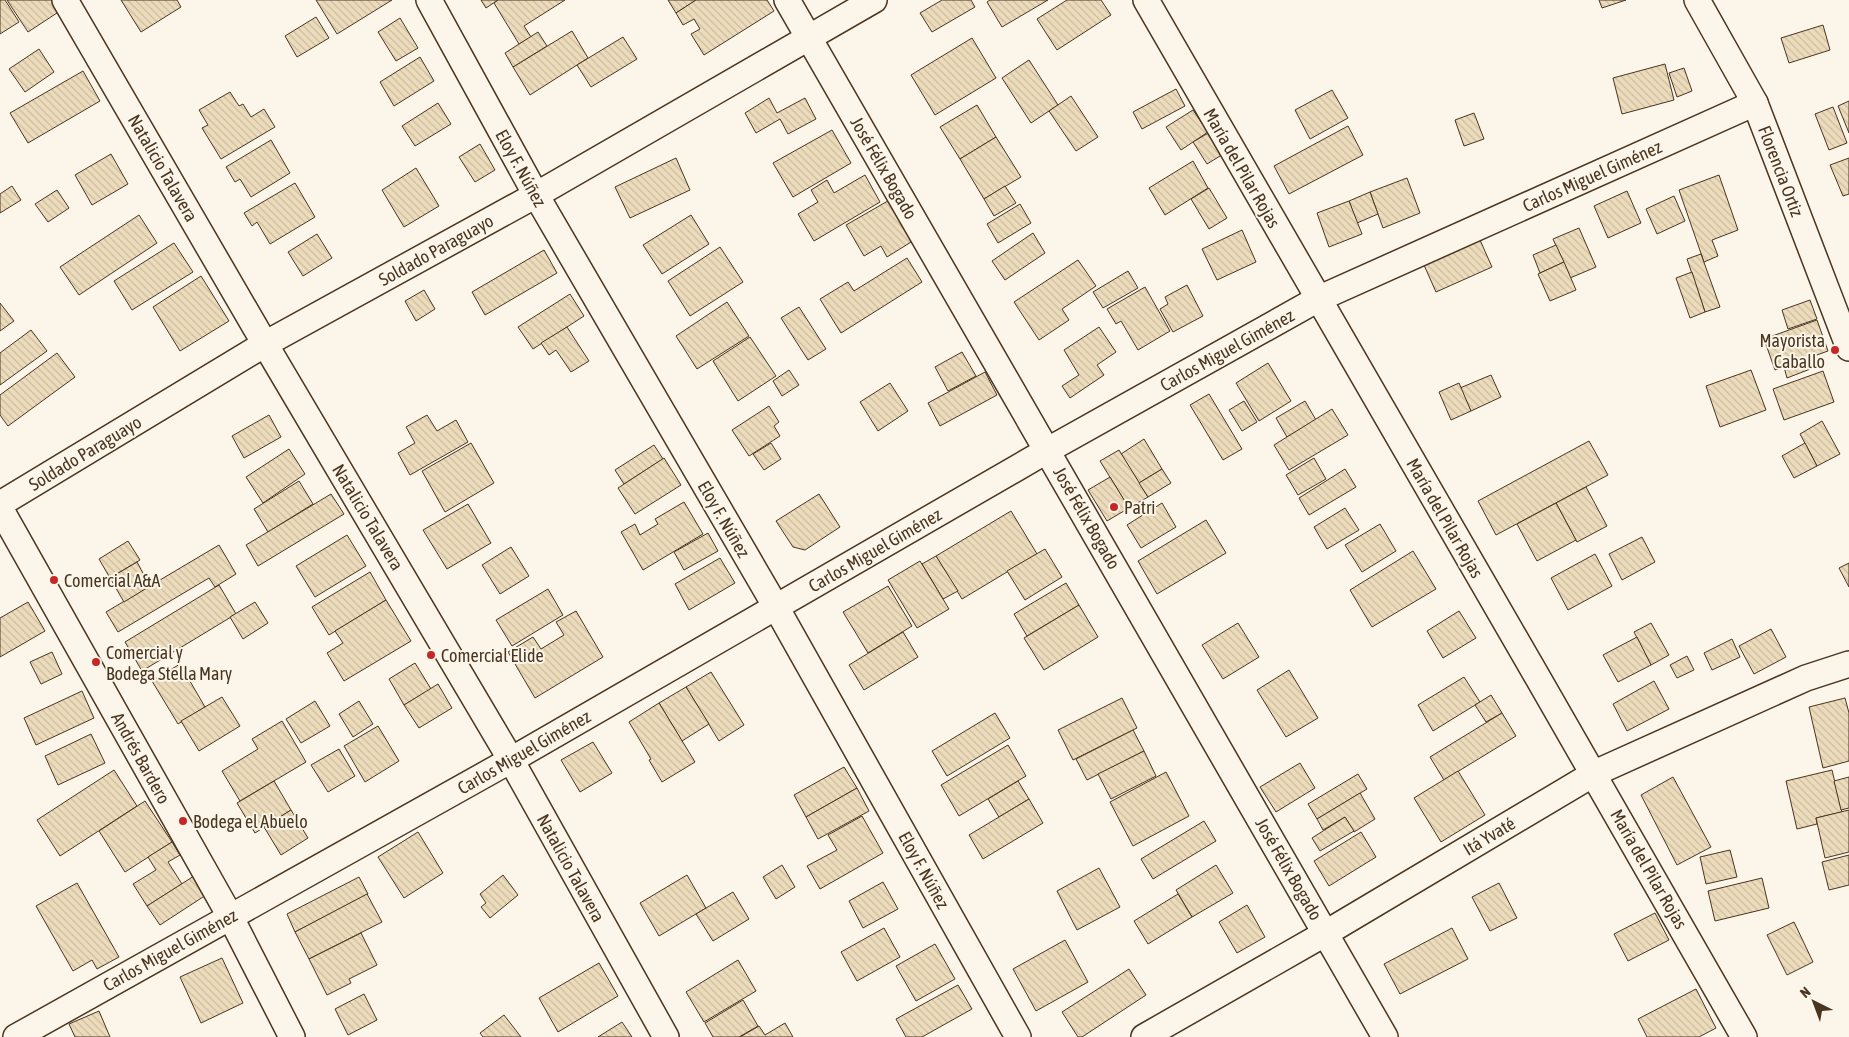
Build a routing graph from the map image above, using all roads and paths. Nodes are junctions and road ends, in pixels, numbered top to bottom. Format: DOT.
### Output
graph roads {
  1 [pos="65,0"];
  2 [pos="430,0"];
  3 [pos="787,0"];
  4 [pos="874,0"];
  5 [pos="1146,0"];
  6 [pos="1697,0"];
  7 [pos="808,38"];
  8 [pos="1754,103"];
  9 [pos="536,195"];
  10 [pos="1318,300"];
  11 [pos="265,344"];
  12 [pos="1849,348"];
  13 [pos="1048,450"];
  14 [pos="0,504"];
  15 [pos="0,508"];
  16 [pos="776,607"];
  17 [pos="1849,664"];
  18 [pos="511,760"];
  19 [pos="1594,773"];
  20 [pos="230,916"];
  21 [pos="1326,933"];
  22 [pos="16,1037"];
  23 [pos="292,1037"];
  24 [pos="666,1037"];
  25 [pos="1018,1037"];
  26 [pos="1144,1037"];
  27 [pos="1385,1037"];
  28 [pos="1744,1037"];
  1 -- 11 [label="street, Natalicio Talavera"];
  2 -- 9 [label="street, Eloy F. Núñez"];
  3 -- 7 [label="street, José Félix Bogado"];
  4 -- 7 [label="street, Soldado Paraguayo"];
  5 -- 10 [label="street, María del Pilar Rojas"];
  6 -- 8 [label="street, Florencia Ortiz"];
  7 -- 9 [label="street, Soldado Paraguayo"];
  7 -- 13 [label="street, José Félix Bogado"];
  8 -- 10 [label="street, Carlos Miguel Giménez"];
  8 -- 12 [label="street, Florencia Ortiz"];
  9 -- 11 [label="street, Soldado Paraguayo"];
  9 -- 16 [label="street, Eloy F. Núñez"];
  10 -- 13 [label="street, Carlos Miguel Giménez"];
  10 -- 19 [label="street, María del Pilar Rojas"];
  11 -- 14 [label="street, Soldado Paraguayo"];
  11 -- 18 [label="street, Natalicio Talavera"];
  13 -- 16 [label="street, Carlos Miguel Giménez"];
  13 -- 21 [label="street, José Félix Bogado"];
  15 -- 20 [label="street, Andrés Bardero"];
  16 -- 18 [label="street, Carlos Miguel Giménez"];
  16 -- 25 [label="street, Eloy F. Núñez"];
  17 -- 19 [label="street, Itá Yvaté"];
  18 -- 20 [label="street, Carlos Miguel Giménez"];
  18 -- 24 [label="street, Natalicio Talavera"];
  19 -- 21 [label="street, Itá Yvaté"];
  19 -- 28 [label="street, María del Pilar Rojas"];
  20 -- 22 [label="street, Carlos Miguel Giménez"];
  20 -- 23 [label="street, Andrés Bardero"];
  21 -- 26 [label="street, Itá Yvaté"];
  21 -- 27 [label="street, José Félix Bogado"];
}
